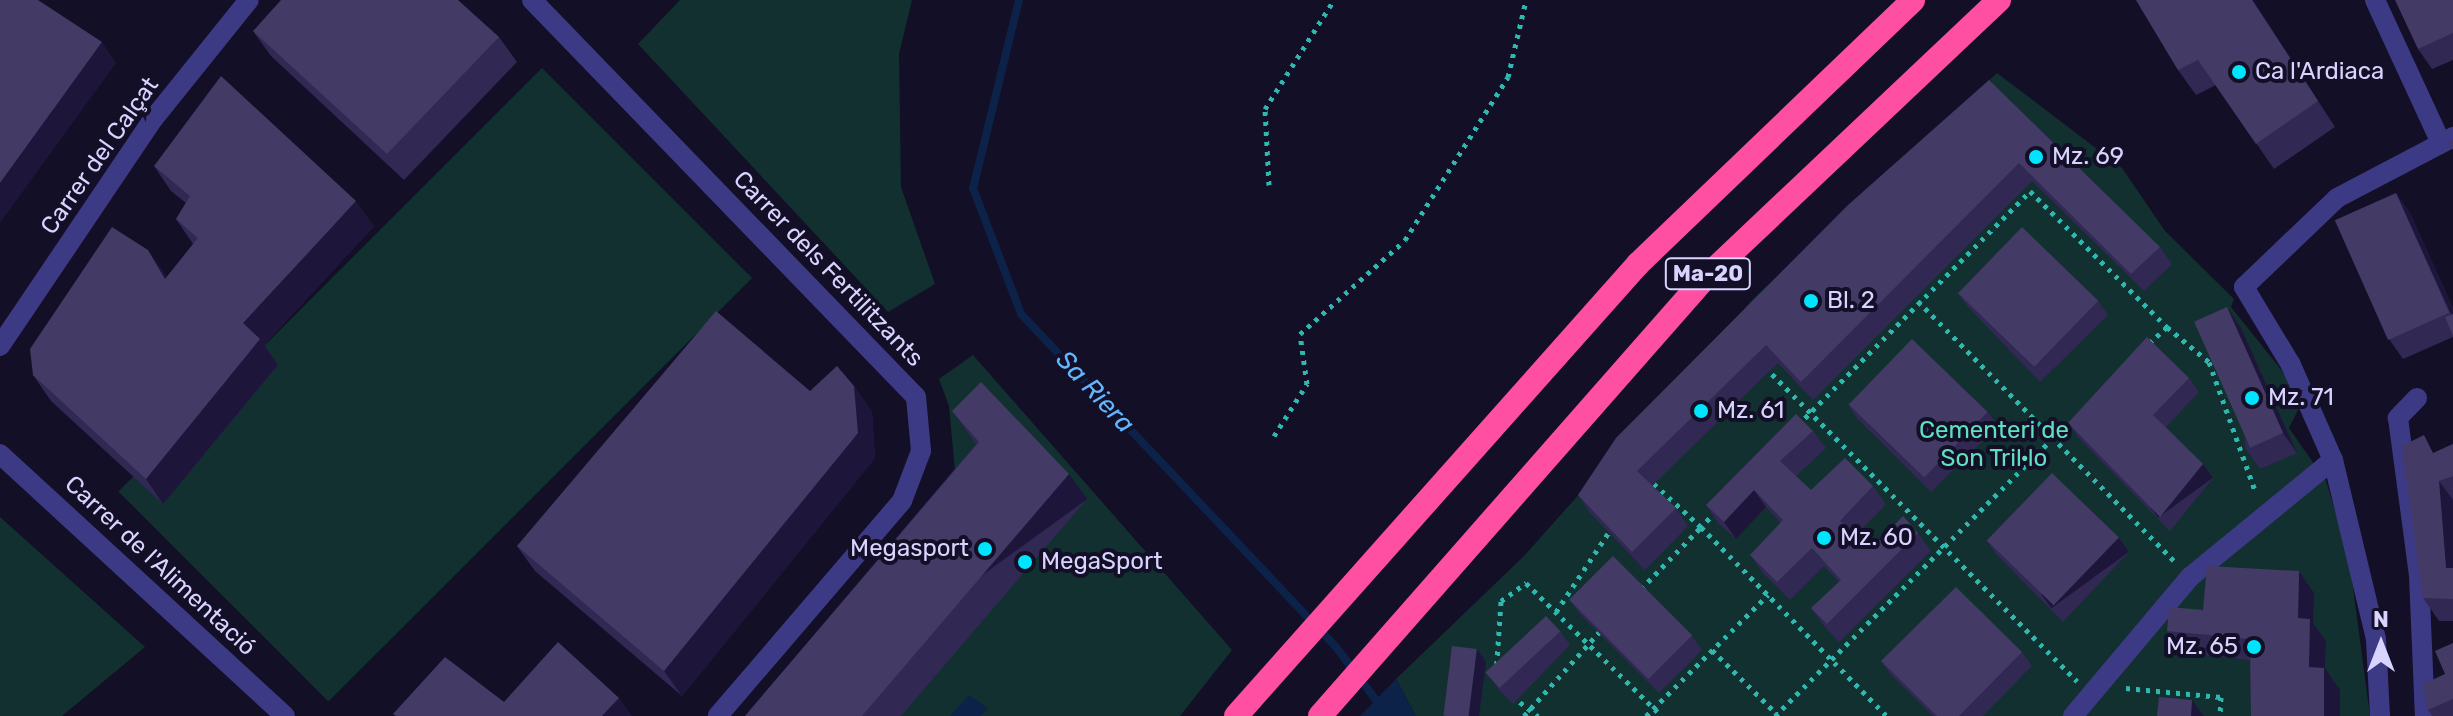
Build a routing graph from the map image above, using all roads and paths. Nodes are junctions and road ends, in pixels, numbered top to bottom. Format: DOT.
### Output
graph roads {
  1 [pos="249,0"];
  2 [pos="532,0"];
  3 [pos="1334,0"];
  4 [pos="1526,0"];
  5 [pos="1913,0"];
  6 [pos="1999,0"];
  7 [pos="2375,0"];
  8 [pos="2447,140"];
  9 [pos="2020,180"];
  10 [pos="1269,185"];
  11 [pos="2030,191"];
  12 [pos="1898,282"];
  13 [pos="1919,302"];
  14 [pos="2167,327"];
  15 [pos="0,346"];
  16 [pos="2144,348"];
  17 [pos="1758,360"];
  18 [pos="2417,398"];
  19 [pos="1809,413"];
  20 [pos="2076,415"];
  21 [pos="1274,436"];
  22 [pos="1788,436"];
  23 [pos="2053,437"];
  24 [pos="0,454"];
  25 [pos="2333,460"];
  26 [pos="1637,489"];
  27 [pos="1722,504"];
  28 [pos="2263,513"];
  29 [pos="1621,514"];
  30 [pos="1701,527"];
  31 [pos="1941,549"];
  32 [pos="2190,577"];
  33 [pos="1768,595"];
  34 [pos="1629,601"];
  35 [pos="1556,612"];
  36 [pos="1609,622"];
  37 [pos="1588,643"];
  38 [pos="1712,650"];
  39 [pos="1830,658"];
  40 [pos="1495,685"];
  41 [pos="2097,686"];
  42 [pos="1507,693"];
  43 [pos="1654,708"];
  44 [pos="1530,709"];
  45 [pos="1777,715"];
  46 [pos="285,716"];
  47 [pos="718,716"];
  48 [pos="1236,716"];
  49 [pos="1320,716"];
  50 [pos="1524,716"];
  51 [pos="1538,716"];
  52 [pos="1646,716"];
  53 [pos="1662,716"];
  54 [pos="1887,716"];
  55 [pos="2073,716"];
  56 [pos="2220,716"];
  57 [pos="2380,716"];
  58 [pos="2425,716"];
  1 -- 15 [label="street, Carrer del Calçat"];
  2 -- 47 [label="street, Carrer dels Fertilitzants"];
  3 -- 10 [label="path"];
  4 -- 21 [label="path"];
  5 -- 48 [label="highway, Ma-20"];
  6 -- 49 [label="highway, Ma-20"];
  7 -- 8 [label="street"];
  8 -- 25 [label="street"];
  9 -- 11 [label="path"];
  11 -- 13 [label="path"];
  11 -- 14 [label="path"];
  12 -- 13 [label="path"];
  13 -- 19 [label="path"];
  13 -- 23 [label="path"];
  14 -- 16 [label="path"];
  14 -- 28 [label="path"];
  17 -- 19 [label="path"];
  18 -- 58 [label="street"];
  19 -- 22 [label="path"];
  19 -- 31 [label="path"];
  20 -- 23 [label="path"];
  23 -- 31 [label="path"];
  23 -- 32 [label="path"];
  24 -- 46 [label="street, Carrer de l'Alimentació"];
  25 -- 28 [label="street"];
  25 -- 57 [label="street"];
  26 -- 30 [label="path"];
  27 -- 30 [label="path"];
  28 -- 32 [label="street"];
  29 -- 35 [label="path"];
  30 -- 33 [label="path"];
  30 -- 34 [label="path"];
  31 -- 39 [label="path"];
  31 -- 41 [label="path"];
  32 -- 41 [label="street"];
  33 -- 38 [label="path"];
  33 -- 39 [label="path"];
  35 -- 37 [label="path"];
  35 -- 40 [label="path"];
  36 -- 37 [label="path"];
  37 -- 43 [label="path"];
  37 -- 44 [label="path"];
  38 -- 43 [label="path"];
  38 -- 45 [label="path"];
  39 -- 45 [label="path"];
  39 -- 54 [label="path"];
  41 -- 55 [label="street"];
  41 -- 56 [label="path"];
  42 -- 44 [label="path"];
  43 -- 52 [label="path"];
  43 -- 53 [label="path"];
  44 -- 50 [label="path"];
  44 -- 51 [label="path"];
}
